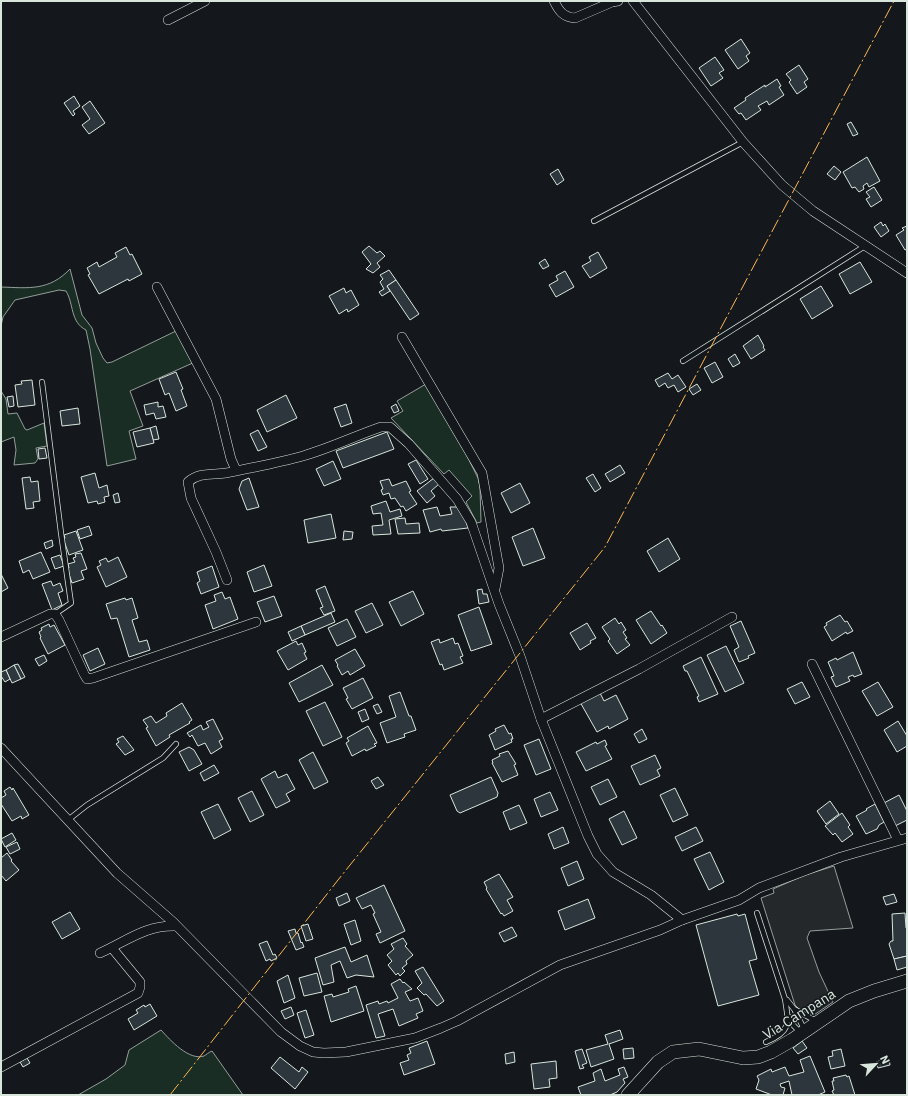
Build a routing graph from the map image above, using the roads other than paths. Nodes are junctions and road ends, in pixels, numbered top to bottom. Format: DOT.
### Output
graph roads {
  1 [pos="205,1"];
  2 [pos="554,1"];
  3 [pos="618,1"];
  4 [pos="633,1"];
  5 [pos="168,20"];
  6 [pos="743,142"];
  7 [pos="594,221"];
  8 [pos="865,246"];
  9 [pos="907,273"];
  10 [pos="156,287"];
  11 [pos="402,337"];
  12 [pos="683,361"];
  13 [pos="42,382"];
  14 [pos="236,470"];
  15 [pos="227,580"];
  16 [pos="495,591"];
  17 [pos="55,614"];
  18 [pos="732,617"];
  19 [pos="256,622"];
  20 [pos="1,637"];
  21 [pos="812,664"];
  22 [pos="541,719"];
  23 [pos="176,744"];
  24 [pos="1,748"];
  25 [pos="68,820"];
  26 [pos="903,839"];
  27 [pos="757,912"];
  28 [pos="682,920"];
  29 [pos="176,926"];
  30 [pos="112,948"];
  31 [pos="100,953"];
  32 [pos="907,981"];
  33 [pos="786,999"];
  34 [pos="794,1009"];
  35 [pos="787,1014"];
  36 [pos="818,1022"];
  37 [pos="803,1032"];
  38 [pos="766,1042"];
  39 [pos="1,1067"];
  40 [pos="628,1095"];
  1 -- 5 [label="street"];
  2 -- 3 [label="street"];
  4 -- 6 [label="street"];
  6 -- 7 [label="lane"];
  6 -- 8 [label="street"];
  8 -- 9 [label="street"];
  8 -- 12 [label="lane"];
  10 -- 14 [label="street"];
  11 -- 16 [label="street"];
  13 -- 17 [label="lane"];
  14 -- 15 [label="street"];
  14 -- 16 [label="street"];
  16 -- 22 [label="street"];
  17 -- 19 [label="street"];
  17 -- 20 [label="street"];
  18 -- 22 [label="street"];
  21 -- 26 [label="street"];
  22 -- 28 [label="street"];
  23 -- 25 [label="lane"];
  24 -- 25 [label="street"];
  25 -- 29 [label="street"];
  26 -- 28 [label="street"];
  27 -- 33 [label="lane"];
  28 -- 29 [label="street"];
  29 -- 30 [label="street"];
  30 -- 31 [label="street"];
  30 -- 39 [label="street"];
  32 -- 36 [label="main road, Via Campana"];
  33 -- 34 [label="lane"];
  33 -- 35 [label="lane"];
  34 -- 36 [label="lane"];
  34 -- 37 [label="lane"];
  35 -- 37 [label="lane"];
  35 -- 38 [label="lane"];
  36 -- 37 [label="main road, Via Campana"];
  37 -- 40 [label="main road, Via Campana"];
}
